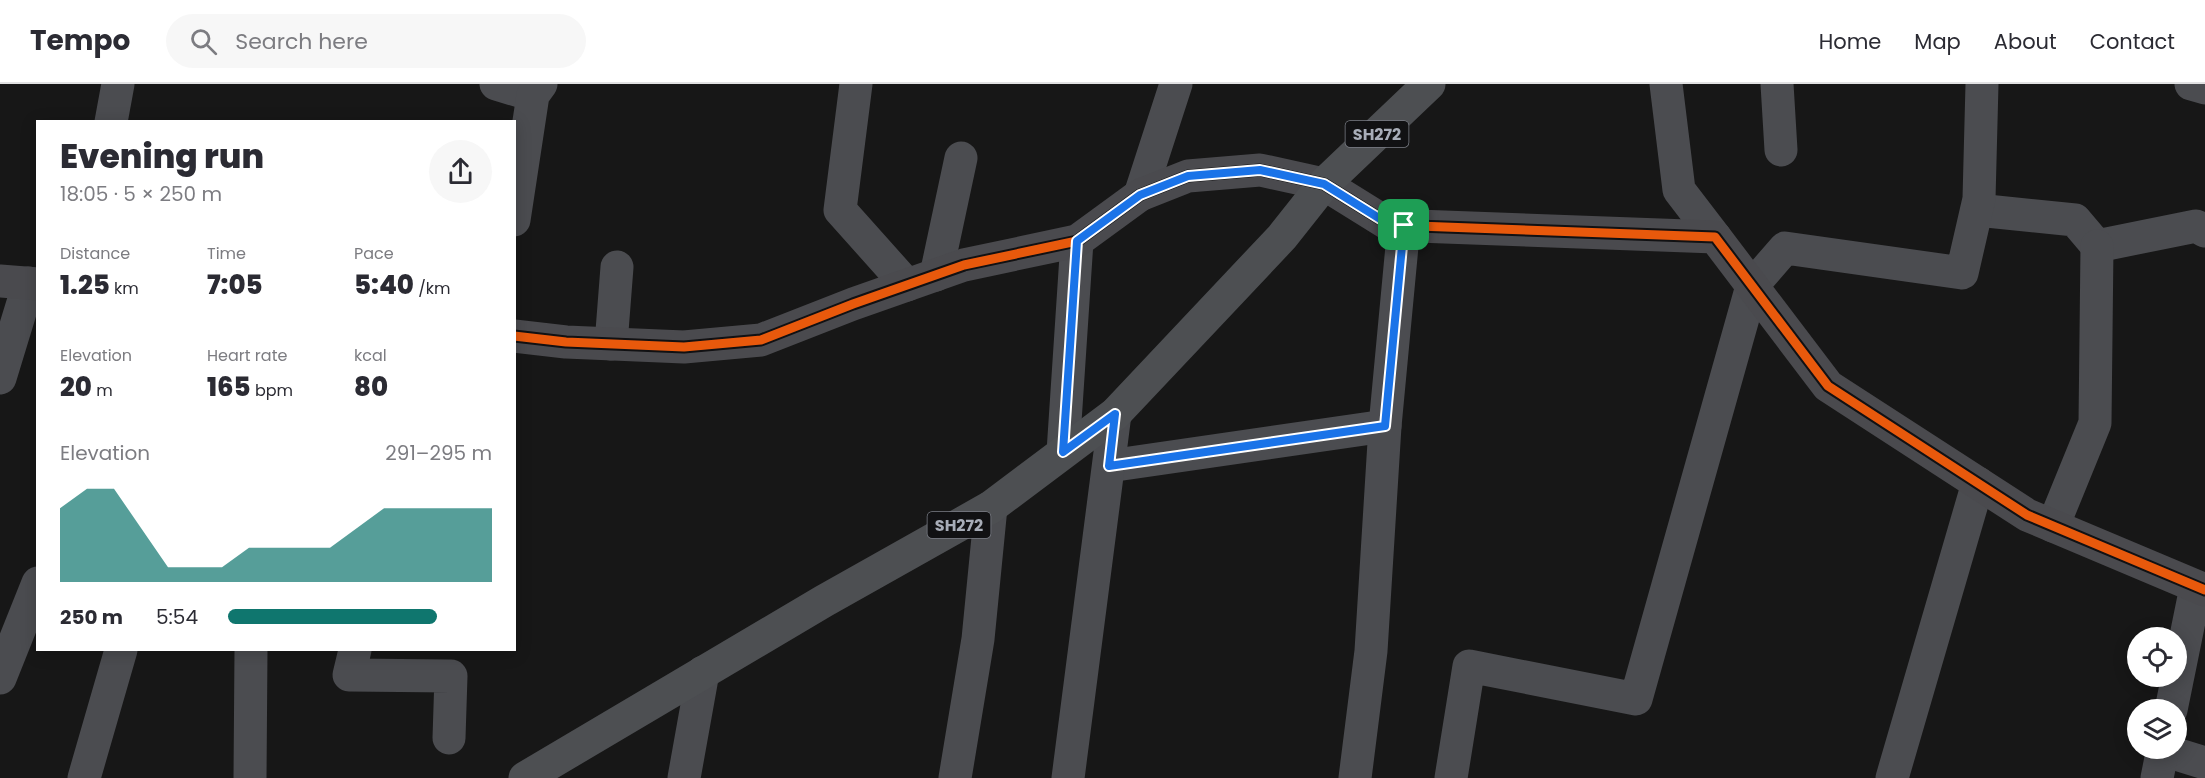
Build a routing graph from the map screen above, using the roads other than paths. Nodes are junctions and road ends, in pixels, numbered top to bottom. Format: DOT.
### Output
graph roads {
  1 [pos="118,84"];
  2 [pos="496,84"];
  3 [pos="856,84"];
  4 [pos="1176,84"];
  5 [pos="1429,84"];
  6 [pos="1666,84"];
  7 [pos="1777,84"];
  8 [pos="1982,84"];
  9 [pos="2191,84"];
  10 [pos="2205,88"];
  11 [pos="537,89"];
  12 [pos="111,120"];
  13 [pos="1780,150"];
  14 [pos="961,158"];
  15 [pos="1324,184"];
  16 [pos="1140,195"];
  17 [pos="516,209"];
  18 [pos="1977,210"];
  19 [pos="1404,225"];
  20 [pos="2205,231"];
  21 [pos="1715,237"];
  22 [pos="1077,241"];
  23 [pos="2097,246"];
  24 [pos="617,267"];
  25 [pos="922,280"];
  26 [pos="22,283"];
  27 [pos="1752,286"];
  28 [pos="516,336"];
  29 [pos="611,344"];
  30 [pos="0,378"];
  31 [pos="1115,414"];
  32 [pos="1385,426"];
  33 [pos="1063,452"];
  34 [pos="1109,466"];
  35 [pos="1978,483"];
  36 [pos="991,507"];
  37 [pos="2053,526"];
  38 [pos="36,588"];
  39 [pos="2201,589"];
  40 [pos="121,651"];
  41 [pos="251,651"];
  42 [pos="355,651"];
  43 [pos="703,672"];
  44 [pos="0,678"];
  45 [pos="2174,699"];
  46 [pos="449,738"];
  47 [pos="2161,759"];
  48 [pos="2205,763"];
  49 [pos="84,778"];
  50 [pos="250,778"];
  51 [pos="525,778"];
  52 [pos="684,778"];
  53 [pos="955,778"];
  54 [pos="1068,778"];
  55 [pos="1355,778"];
  56 [pos="1451,778"];
  57 [pos="1892,778"];
  1 -- 12 [label="street"];
  2 -- 11 [label="street"];
  3 -- 25 [label="street"];
  4 -- 16 [label="street"];
  5 -- 15 [label="main road, SH272"];
  6 -- 21 [label="street"];
  7 -- 13 [label="street"];
  8 -- 18 [label="street"];
  9 -- 10 [label="street"];
  11 -- 17 [label="street"];
  14 -- 25 [label="street"];
  15 -- 16 [label="street"];
  15 -- 19 [label="street"];
  15 -- 31 [label="main road, SH272"];
  16 -- 22 [label="street"];
  18 -- 23 [label="street"];
  18 -- 27 [label="street"];
  19 -- 21 [label="street"];
  19 -- 32 [label="street"];
  20 -- 23 [label="street"];
  21 -- 27 [label="street"];
  22 -- 25 [label="street"];
  22 -- 33 [label="street"];
  23 -- 37 [label="street"];
  24 -- 29 [label="street"];
  25 -- 29 [label="street"];
  26 -- 30 [label="street"];
  27 -- 35 [label="street"];
  27 -- 56 [label="street"];
  28 -- 29 [label="street"];
  31 -- 33 [label="main road, SH272"];
  31 -- 34 [label="street"];
  32 -- 34 [label="street"];
  32 -- 55 [label="street"];
  33 -- 36 [label="main road, SH272"];
  34 -- 54 [label="street"];
  35 -- 37 [label="street"];
  35 -- 57 [label="street"];
  36 -- 43 [label="main road, SH272"];
  36 -- 53 [label="street"];
  37 -- 39 [label="street"];
  38 -- 44 [label="street"];
  39 -- 45 [label="street"];
  40 -- 49 [label="street"];
  41 -- 50 [label="street"];
  42 -- 46 [label="street"];
  43 -- 51 [label="main road, SH272"];
  43 -- 52 [label="street"];
  47 -- 48 [label="street"];
}
